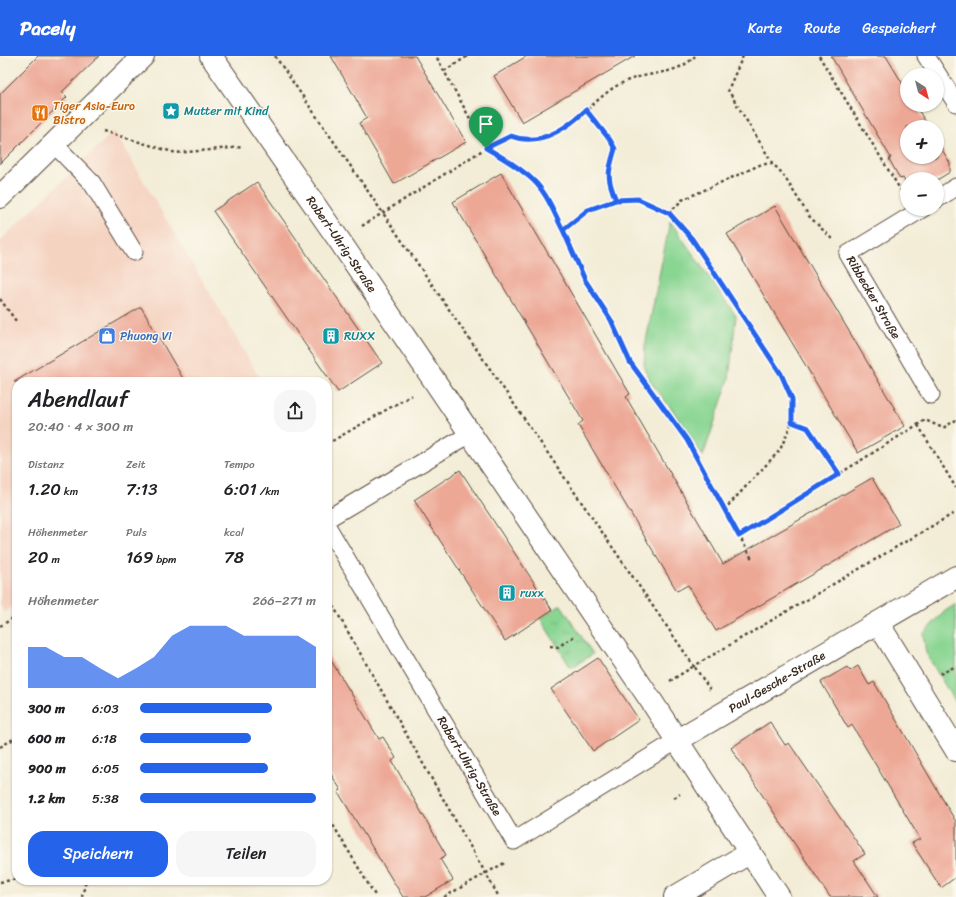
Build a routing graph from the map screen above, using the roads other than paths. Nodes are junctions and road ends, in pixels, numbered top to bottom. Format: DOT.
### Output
graph roads {
  1 [pos="143,56"];
  2 [pos="211,56"];
  3 [pos="926,56"];
  4 [pos="956,103"];
  5 [pos="54,144"];
  6 [pos="956,187"];
  7 [pos="944,195"];
  8 [pos="0,197"];
  9 [pos="910,216"];
  10 [pos="134,252"];
  11 [pos="931,395"];
  12 [pos="470,434"];
  13 [pos="332,515"];
  14 [pos="332,534"];
  15 [pos="956,577"];
  16 [pos="878,623"];
  17 [pos="676,741"];
  18 [pos="956,750"];
  19 [pos="749,853"];
  20 [pos="675,897"];
  21 [pos="779,897"];
  1 -- 5 [label="street"];
  2 -- 12 [label="street, Robert-Uhrig-Straße"];
  3 -- 4 [label="lane"];
  5 -- 8 [label="street"];
  5 -- 10 [label="lane"];
  6 -- 7 [label="lane"];
  9 -- 11 [label="lane, Ribbecker Straße"];
  12 -- 13 [label="lane"];
  12 -- 17 [label="street, Robert-Uhrig-Straße"];
  14 -- 17 [label="lane, Robert-Uhrig-Straße"];
  15 -- 16 [label="street, Paul-Gesche-Straße"];
  16 -- 17 [label="street, Paul-Gesche-Straße"];
  16 -- 18 [label="street"];
  17 -- 19 [label="street, Robert-Uhrig-Straße"];
  19 -- 20 [label="street"];
  19 -- 21 [label="street, Robert-Uhrig-Straße"];
}
